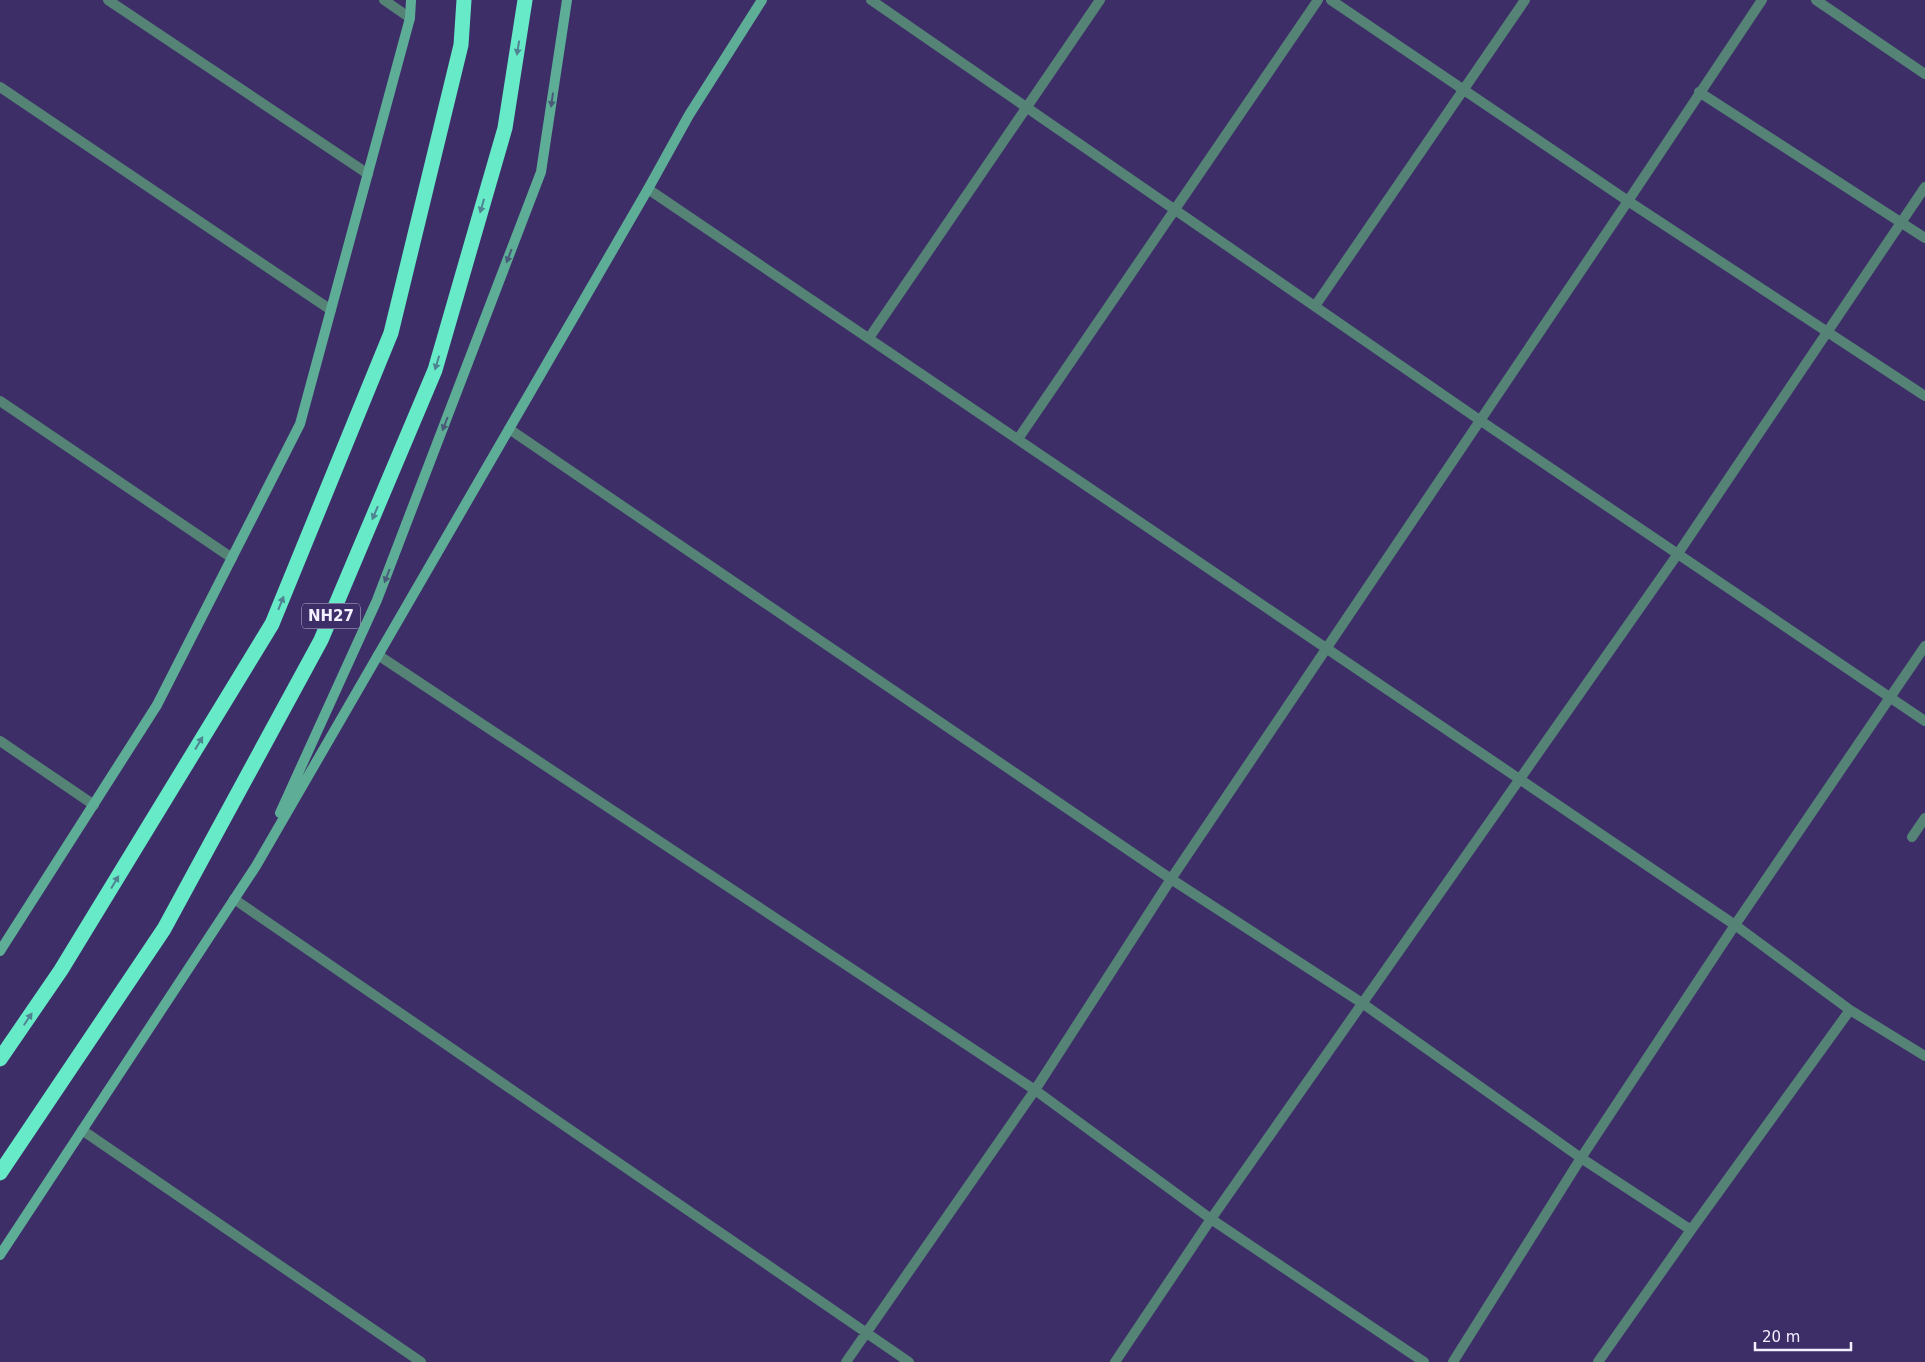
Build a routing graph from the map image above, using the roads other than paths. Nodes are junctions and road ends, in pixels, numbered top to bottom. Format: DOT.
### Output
graph roads {
  1 [pos="108,0"];
  2 [pos="384,0"];
  3 [pos="411,0"];
  4 [pos="464,0"];
  5 [pos="525,0"];
  6 [pos="567,0"];
  7 [pos="762,0"];
  8 [pos="871,0"];
  9 [pos="1100,0"];
  10 [pos="1318,0"];
  11 [pos="1331,0"];
  12 [pos="1525,0"];
  13 [pos="1762,0"];
  14 [pos="1816,0"];
  15 [pos="410,18"];
  16 [pos="1925,74"];
  17 [pos="0,87"];
  18 [pos="1463,90"];
  19 [pos="1699,92"];
  20 [pos="1027,107"];
  21 [pos="368,174"];
  22 [pos="1925,187"];
  23 [pos="648,189"];
  24 [pos="1628,201"];
  25 [pos="1175,209"];
  26 [pos="1902,222"];
  27 [pos="1925,238"];
  28 [pos="1315,306"];
  29 [pos="331,310"];
  30 [pos="1826,332"];
  31 [pos="869,338"];
  32 [pos="1925,396"];
  33 [pos="0,400"];
  34 [pos="1481,421"];
  35 [pos="509,429"];
  36 [pos="1018,439"];
  37 [pos="1677,555"];
  38 [pos="232,558"];
  39 [pos="1925,646"];
  40 [pos="1328,648"];
  41 [pos="378,655"];
  42 [pos="1892,697"];
  43 [pos="1925,721"];
  44 [pos="0,741"];
  45 [pos="1519,778"];
  46 [pos="94,805"];
  47 [pos="1925,818"];
  48 [pos="1912,837"];
  49 [pos="256,866"];
  50 [pos="1171,879"];
  51 [pos="234,899"];
  52 [pos="1735,925"];
  53 [pos="0,951"];
  54 [pos="1362,1002"];
  55 [pos="1850,1010"];
  56 [pos="1925,1056"];
  57 [pos="0,1059"];
  58 [pos="1035,1090"];
  59 [pos="82,1130"];
  60 [pos="1581,1158"];
  61 [pos="0,1174"];
  62 [pos="1211,1219"];
  63 [pos="1691,1230"];
  64 [pos="0,1255"];
  65 [pos="866,1333"];
  66 [pos="421,1362"];
  67 [pos="846,1362"];
  68 [pos="909,1362"];
  69 [pos="1115,1362"];
  70 [pos="1424,1362"];
  71 [pos="1453,1362"];
  72 [pos="1598,1362"];
  1 -- 21 [label="street"];
  2 -- 15 [label="street"];
  3 -- 15 [label="main road"];
  57 -- 4 [label="highway, NH27, one-way"];
  5 -- 61 [label="highway, NH27, one-way"];
  6 -- 49 [label="main road, one-way"];
  7 -- 23 [label="main road"];
  8 -- 20 [label="street"];
  9 -- 20 [label="street"];
  10 -- 25 [label="street"];
  11 -- 18 [label="street"];
  12 -- 18 [label="street"];
  13 -- 19 [label="street"];
  14 -- 16 [label="street"];
  15 -- 21 [label="main road"];
  17 -- 29 [label="street"];
  18 -- 24 [label="street"];
  18 -- 28 [label="street"];
  19 -- 24 [label="street"];
  19 -- 26 [label="street"];
  20 -- 25 [label="street"];
  20 -- 31 [label="street"];
  21 -- 29 [label="main road"];
  22 -- 26 [label="street"];
  23 -- 31 [label="street"];
  23 -- 35 [label="main road"];
  24 -- 30 [label="street"];
  24 -- 34 [label="street"];
  25 -- 28 [label="street"];
  25 -- 36 [label="street"];
  26 -- 27 [label="street"];
  26 -- 30 [label="street"];
  28 -- 34 [label="street"];
  29 -- 38 [label="main road"];
  30 -- 32 [label="street"];
  30 -- 37 [label="street"];
  31 -- 36 [label="street"];
  33 -- 38 [label="street"];
  34 -- 37 [label="street"];
  34 -- 40 [label="street"];
  35 -- 41 [label="main road"];
  35 -- 50 [label="street"];
  36 -- 40 [label="street"];
  37 -- 42 [label="street"];
  37 -- 45 [label="street"];
  38 -- 46 [label="main road"];
  39 -- 42 [label="street"];
  40 -- 45 [label="street"];
  40 -- 50 [label="street"];
  41 -- 49 [label="main road"];
  41 -- 58 [label="street"];
  42 -- 43 [label="street"];
  42 -- 52 [label="street"];
  44 -- 46 [label="street"];
  45 -- 52 [label="street"];
  45 -- 54 [label="street"];
  46 -- 53 [label="main road"];
  47 -- 48 [label="street"];
  49 -- 51 [label="main road"];
  50 -- 54 [label="street"];
  50 -- 58 [label="street"];
  51 -- 59 [label="main road"];
  51 -- 65 [label="street"];
  52 -- 55 [label="street"];
  52 -- 60 [label="street"];
  54 -- 60 [label="street"];
  54 -- 62 [label="street"];
  55 -- 56 [label="street"];
  55 -- 63 [label="street"];
  58 -- 62 [label="street"];
  58 -- 65 [label="street"];
  59 -- 64 [label="main road"];
  59 -- 66 [label="street"];
  60 -- 63 [label="street"];
  60 -- 71 [label="street"];
  62 -- 69 [label="street"];
  62 -- 70 [label="street"];
  63 -- 72 [label="street"];
  65 -- 67 [label="street"];
  65 -- 68 [label="street"];
}
